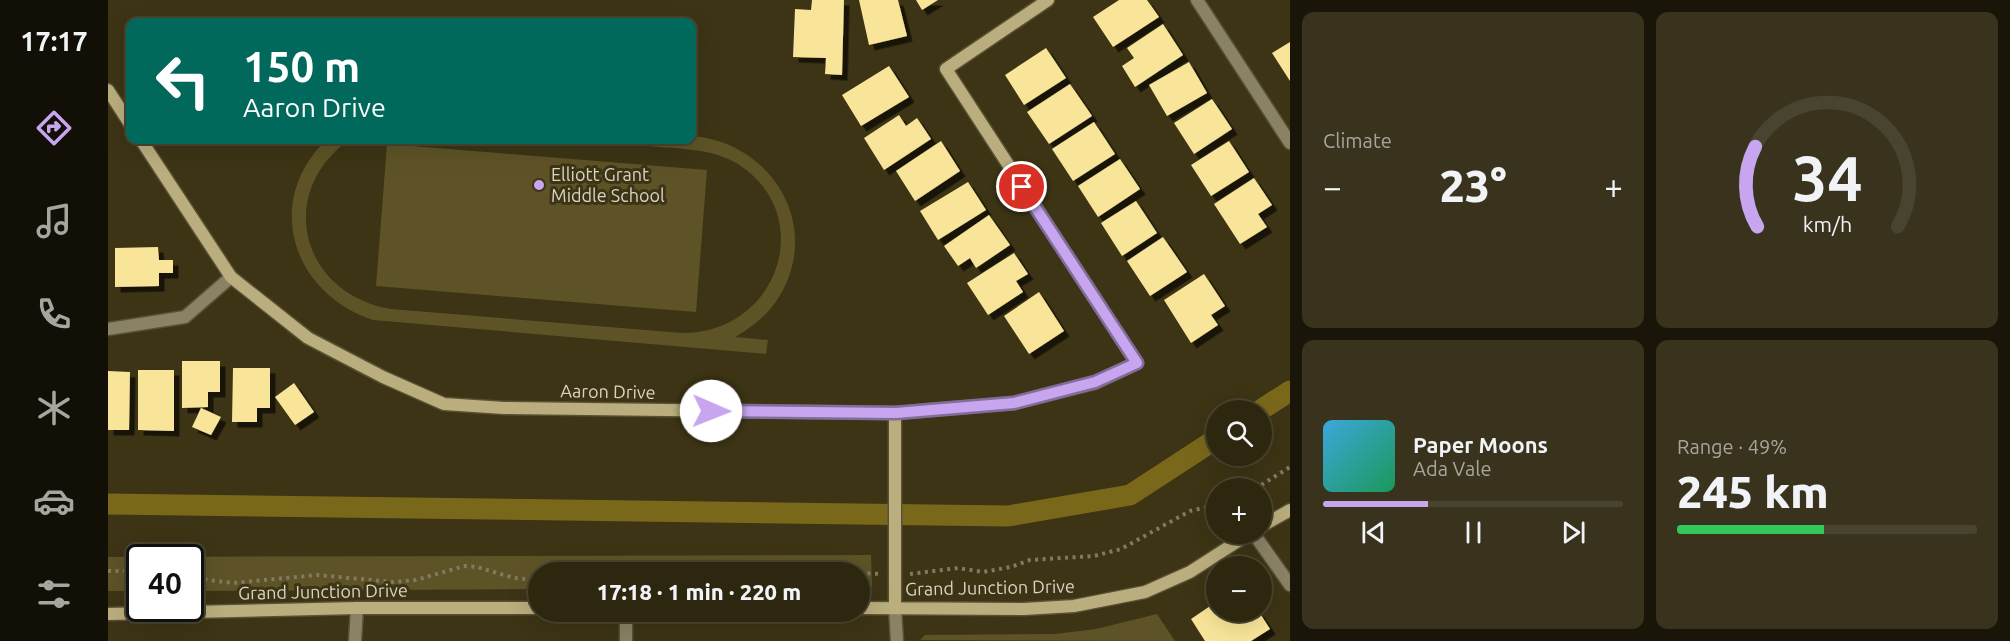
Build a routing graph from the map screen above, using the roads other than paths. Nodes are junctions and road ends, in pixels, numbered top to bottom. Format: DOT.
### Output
graph roads {
  1 [pos="1048,0"];
  2 [pos="1197,0"];
  3 [pos="108,90"];
  4 [pos="126,118"];
  5 [pos="1290,143"];
  6 [pos="144,144"];
  7 [pos="231,277"];
  8 [pos="108,328"];
  9 [pos="896,413"];
  10 [pos="1290,510"];
  11 [pos="1272,520"];
  12 [pos="1234,544"];
  13 [pos="1261,544"];
  14 [pos="1290,585"];
  15 [pos="357,608"];
  16 [pos="528,608"];
  17 [pos="870,608"];
  18 [pos="895,608"];
  19 [pos="108,614"];
  20 [pos="626,622"];
  21 [pos="356,641"];
  22 [pos="626,641"];
  23 [pos="897,641"];
  1 -- 9 [label="street, Aaron Drive"];
  2 -- 5 [label="street"];
  3 -- 4 [label="street"];
  6 -- 7 [label="street, Aaron Drive"];
  7 -- 8 [label="street"];
  7 -- 9 [label="street, Aaron Drive"];
  9 -- 18 [label="street"];
  10 -- 11 [label="street"];
  12 -- 18 [label="street, Grand Junction Drive"];
  13 -- 14 [label="street"];
  15 -- 16 [label="street, Grand Junction Drive"];
  15 -- 19 [label="street, Grand Junction Drive"];
  15 -- 21 [label="street"];
  17 -- 18 [label="street, Grand Junction Drive"];
  18 -- 23 [label="street"];
  20 -- 22 [label="street"];
}
